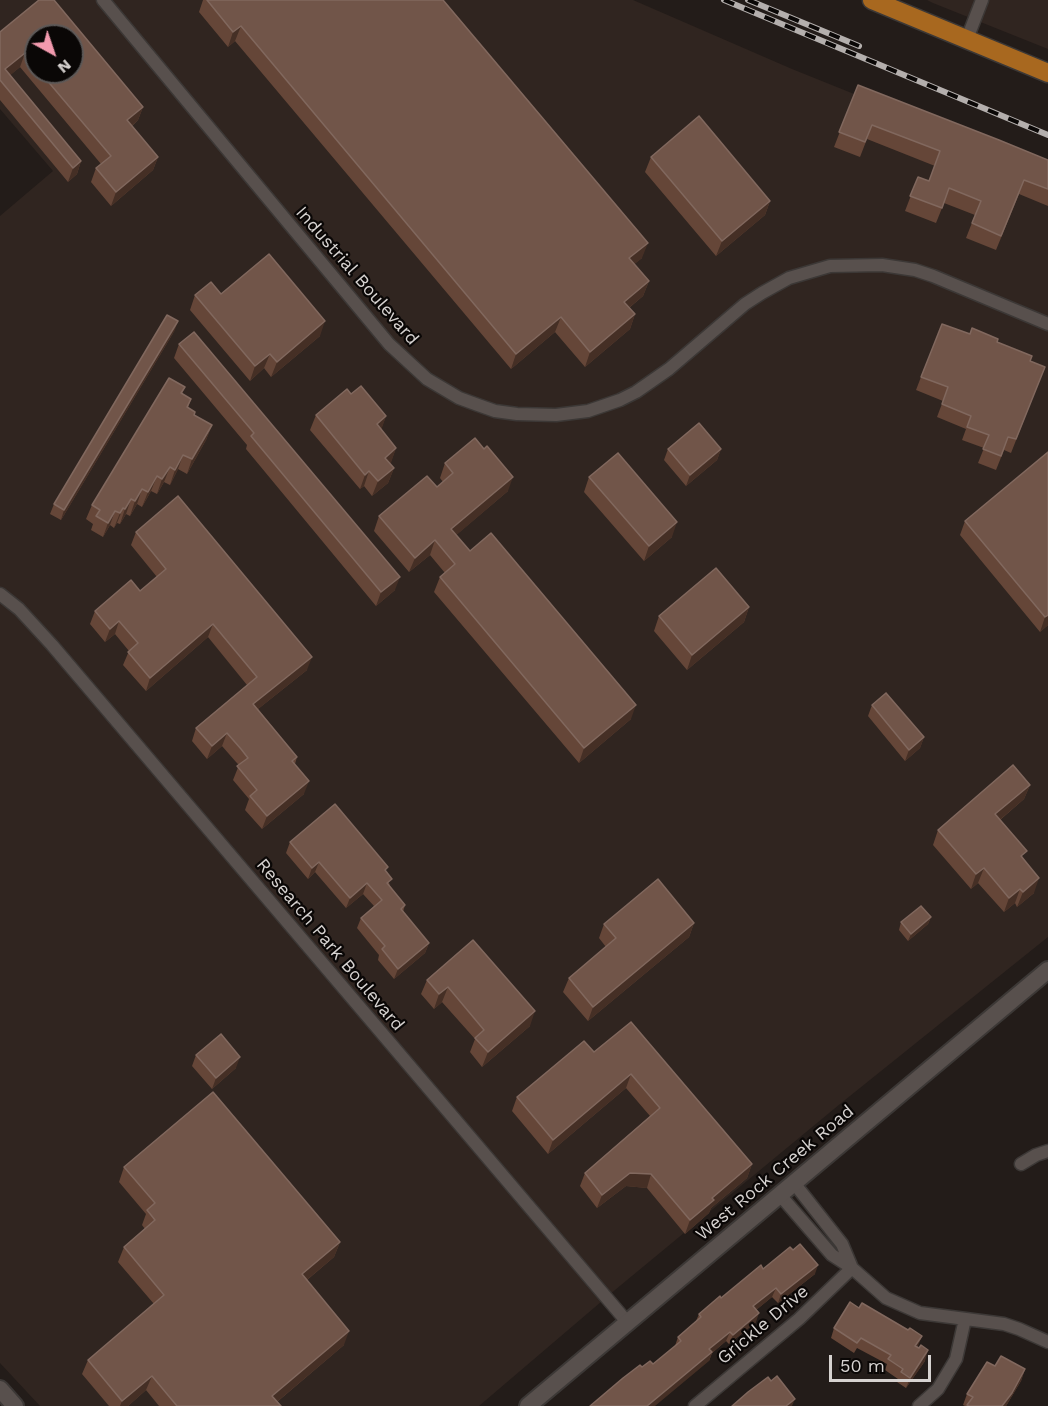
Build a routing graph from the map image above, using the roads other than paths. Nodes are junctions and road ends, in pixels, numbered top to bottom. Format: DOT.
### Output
graph roads {
  1 [pos="103,0"];
  2 [pos="872,0"];
  3 [pos="982,0"];
  4 [pos="967,39"];
  5 [pos="1048,73"];
  6 [pos="1048,324"];
  7 [pos="0,594"];
  8 [pos="1048,970"];
  9 [pos="1048,1151"];
  10 [pos="1021,1164"];
  11 [pos="794,1183"];
  12 [pos="780,1195"];
  13 [pos="852,1268"];
  14 [pos="965,1319"];
  15 [pos="628,1323"];
  16 [pos="1048,1342"];
  17 [pos="0,1389"];
  18 [pos="15,1406"];
  19 [pos="528,1406"];
  20 [pos="695,1406"];
  21 [pos="920,1406"];
  1 -- 6 [label="street, Industrial Boulevard"];
  2 -- 4 [label="main road"];
  3 -- 4 [label="street"];
  4 -- 5 [label="main road"];
  7 -- 15 [label="street, Research Park Boulevard"];
  8 -- 11 [label="main road, West Rock Creek Road"];
  9 -- 10 [label="street"];
  11 -- 12 [label="main road, West Rock Creek Road"];
  11 -- 13 [label="street"];
  12 -- 13 [label="street"];
  12 -- 15 [label="main road, West Rock Creek Road"];
  13 -- 14 [label="street"];
  13 -- 20 [label="street, Grickle Drive"];
  14 -- 16 [label="street"];
  14 -- 21 [label="street"];
  15 -- 19 [label="main road, West Rock Creek Road"];
  17 -- 18 [label="main road"];
}
